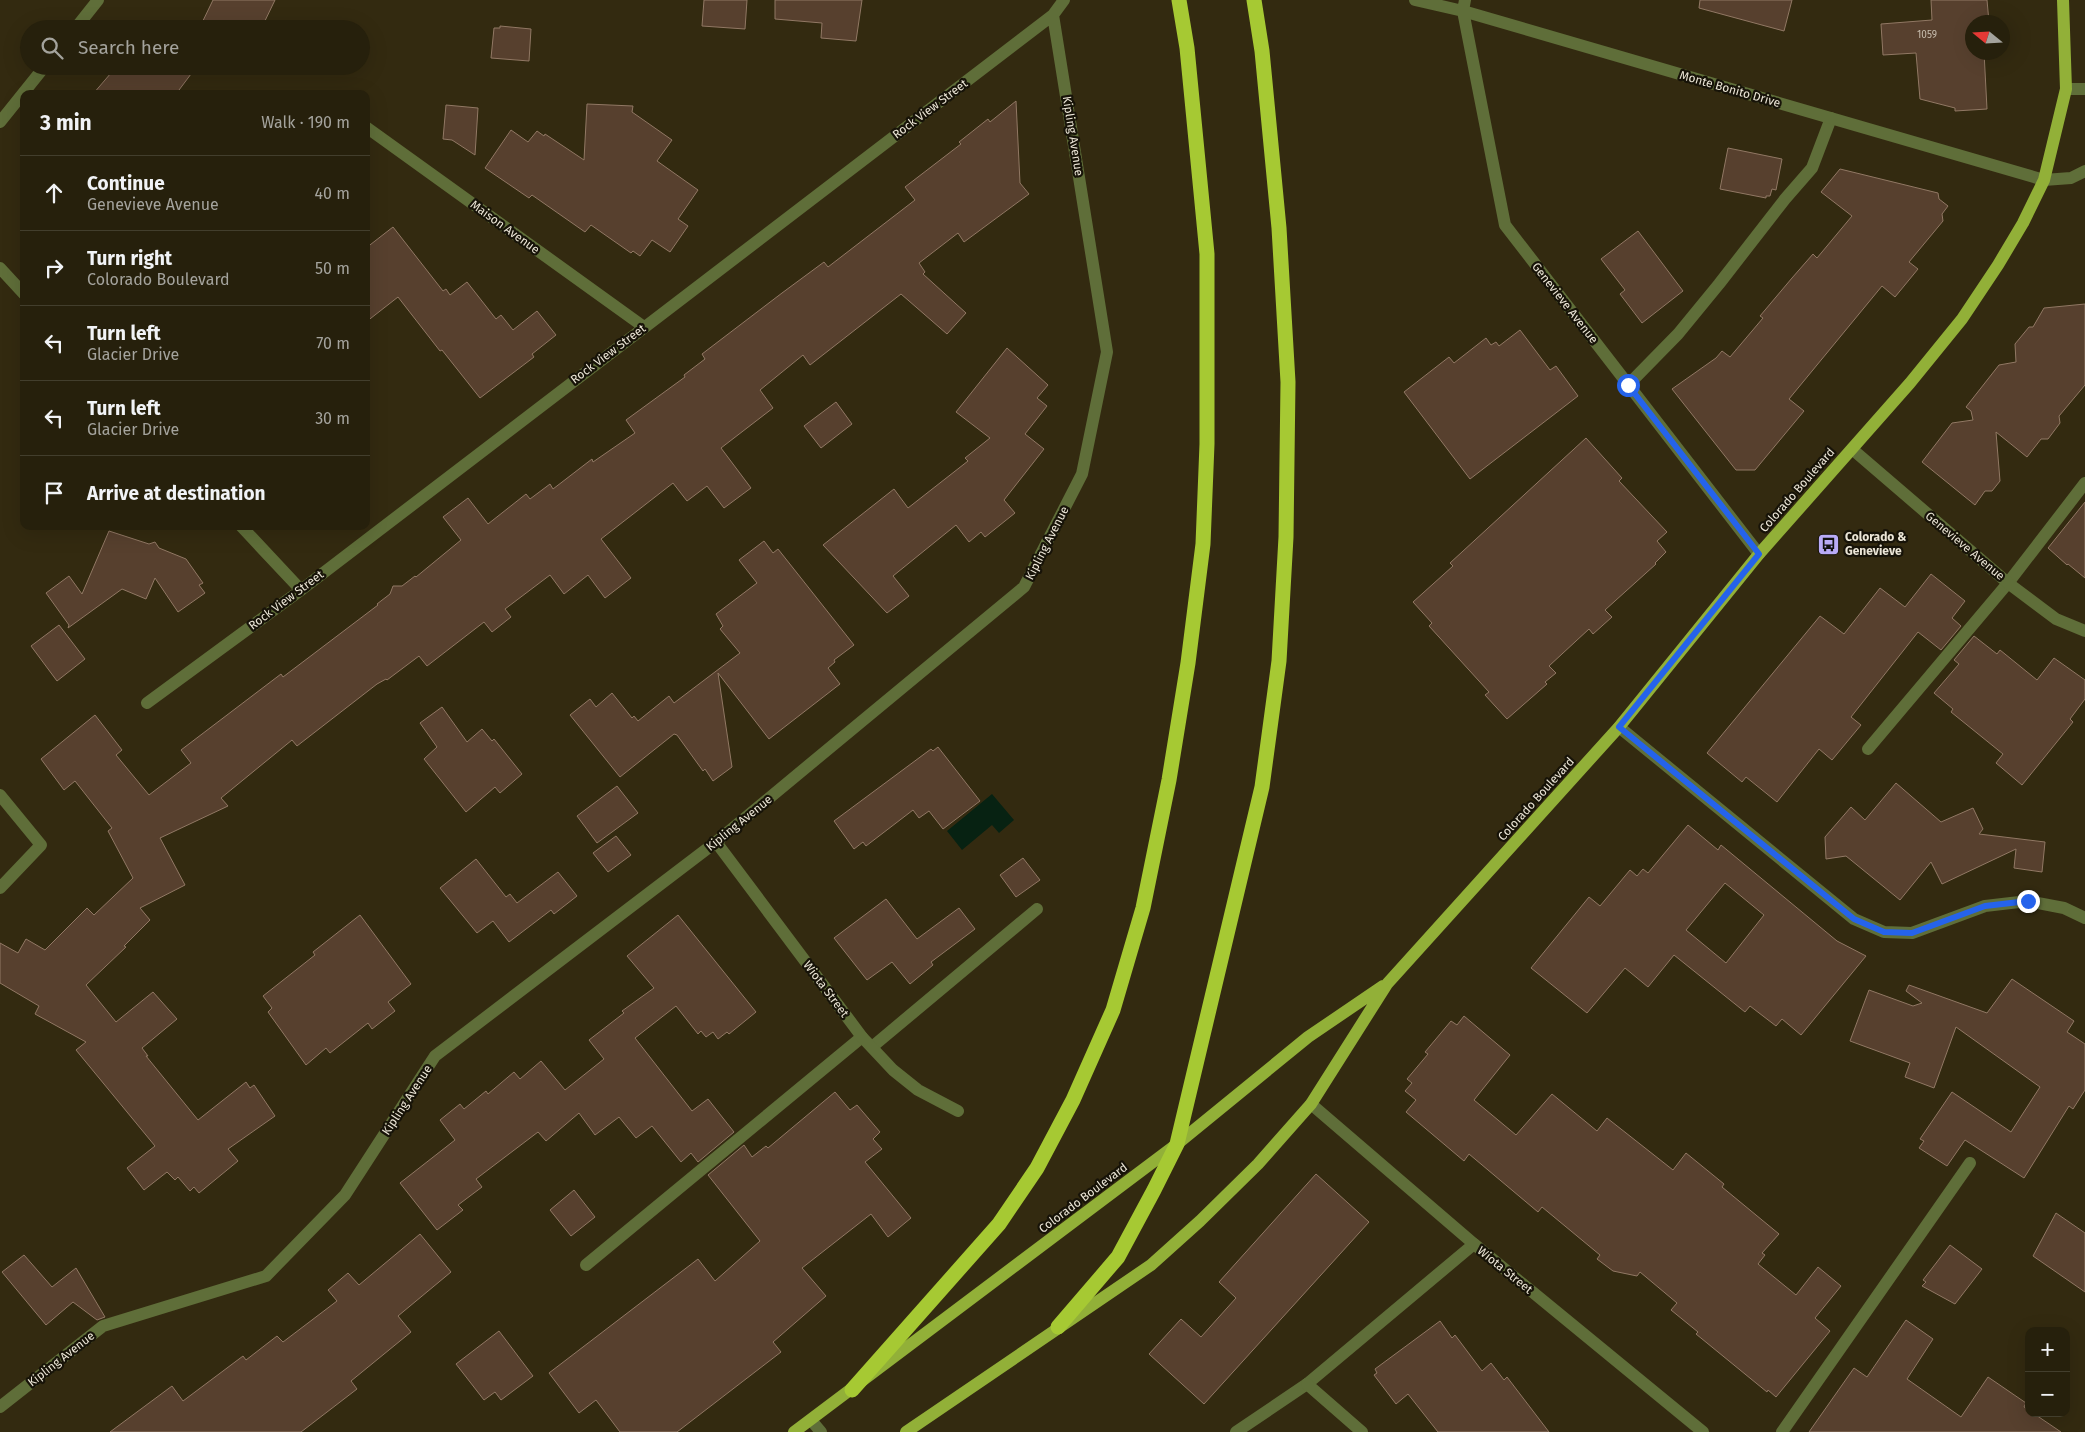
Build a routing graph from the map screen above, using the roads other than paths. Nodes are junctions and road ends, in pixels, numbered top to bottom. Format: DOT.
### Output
graph roads {
  1 [pos="98,0"];
  2 [pos="1064,0"];
  3 [pos="1179,0"];
  4 [pos="1254,0"];
  5 [pos="1415,0"];
  6 [pos="2063,0"];
  7 [pos="1464,5"];
  8 [pos="1053,15"];
  9 [pos="82,20"];
  10 [pos="38,75"];
  11 [pos="2066,89"];
  12 [pos="2085,89"];
  13 [pos="26,90"];
  14 [pos="20,97"];
  15 [pos="1831,118"];
  16 [pos="0,122"];
  17 [pos="370,130"];
  18 [pos="2085,171"];
  19 [pos="2044,180"];
  20 [pos="0,268"];
  21 [pos="20,290"];
  22 [pos="644,327"];
  23 [pos="1628,385"];
  24 [pos="1852,449"];
  25 [pos="2085,482"];
  26 [pos="245,530"];
  27 [pos="1759,554"];
  28 [pos="2008,583"];
  29 [pos="301,590"];
  30 [pos="2085,631"];
  31 [pos="147,703"];
  32 [pos="1619,727"];
  33 [pos="1868,749"];
  34 [pos="0,795"];
  35 [pos="716,842"];
  36 [pos="0,888"];
  37 [pos="1037,909"];
  38 [pos="2085,918"];
  39 [pos="1387,984"];
  40 [pos="862,1037"];
  41 [pos="872,1047"];
  42 [pos="1310,1104"];
  43 [pos="958,1111"];
  44 [pos="1176,1144"];
  45 [pos="1970,1163"];
  46 [pos="1474,1244"];
  47 [pos="586,1265"];
  48 [pos="1058,1327"];
  49 [pos="1307,1384"];
  50 [pos="852,1390"];
  51 [pos="0,1407"];
  52 [pos="811,1420"];
  53 [pos="794,1432"];
  54 [pos="821,1432"];
  55 [pos="906,1432"];
  56 [pos="1236,1432"];
  57 [pos="1362,1432"];
  58 [pos="1703,1432"];
  59 [pos="1782,1432"];
  1 -- 9 [label="street"];
  2 -- 8 [label="street, Rock View Street"];
  3 -- 50 [label="highway"];
  4 -- 44 [label="highway"];
  5 -- 7 [label="street, Monte Bonito Drive"];
  6 -- 11 [label="main road, Colorado Boulevard"];
  7 -- 15 [label="street, Monte Bonito Drive"];
  7 -- 23 [label="street, Genevieve Avenue"];
  8 -- 22 [label="street, Rock View Street"];
  8 -- 35 [label="street, Kipling Avenue"];
  10 -- 13 [label="street"];
  11 -- 12 [label="street"];
  11 -- 19 [label="main road, Colorado Boulevard"];
  14 -- 16 [label="street"];
  15 -- 19 [label="street, Monte Bonito Drive"];
  15 -- 23 [label="street"];
  17 -- 22 [label="street, Maison Avenue"];
  18 -- 19 [label="street"];
  19 -- 24 [label="main road, Colorado Boulevard"];
  20 -- 21 [label="street"];
  22 -- 29 [label="street, Rock View Street"];
  23 -- 27 [label="street, Genevieve Avenue"];
  24 -- 27 [label="main road, Colorado Boulevard"];
  24 -- 28 [label="street, Genevieve Avenue"];
  25 -- 28 [label="street"];
  26 -- 29 [label="street"];
  27 -- 32 [label="main road, Colorado Boulevard"];
  28 -- 30 [label="street, Genevieve Avenue"];
  28 -- 33 [label="street"];
  29 -- 31 [label="street, Rock View Street"];
  32 -- 38 [label="street"];
  32 -- 39 [label="main road, Colorado Boulevard"];
  34 -- 36 [label="street"];
  35 -- 40 [label="street, Wiota Street"];
  35 -- 51 [label="street, Kipling Avenue"];
  37 -- 41 [label="street"];
  39 -- 42 [label="main road, Colorado Boulevard"];
  39 -- 44 [label="main road, Colorado Boulevard"];
  40 -- 41 [label="street, Wiota Street"];
  40 -- 47 [label="street"];
  41 -- 43 [label="street, Wiota Street"];
  42 -- 46 [label="street, Wiota Street"];
  42 -- 48 [label="main road, Colorado Boulevard"];
  44 -- 48 [label="highway"];
  44 -- 50 [label="main road, Colorado Boulevard"];
  45 -- 59 [label="street"];
  46 -- 49 [label="street"];
  46 -- 58 [label="street, Wiota Street"];
  48 -- 55 [label="main road, Colorado Boulevard"];
  49 -- 56 [label="street"];
  49 -- 57 [label="street"];
  50 -- 52 [label="main road, Colorado Boulevard"];
  52 -- 53 [label="main road, Colorado Boulevard"];
  52 -- 54 [label="street"];
}
